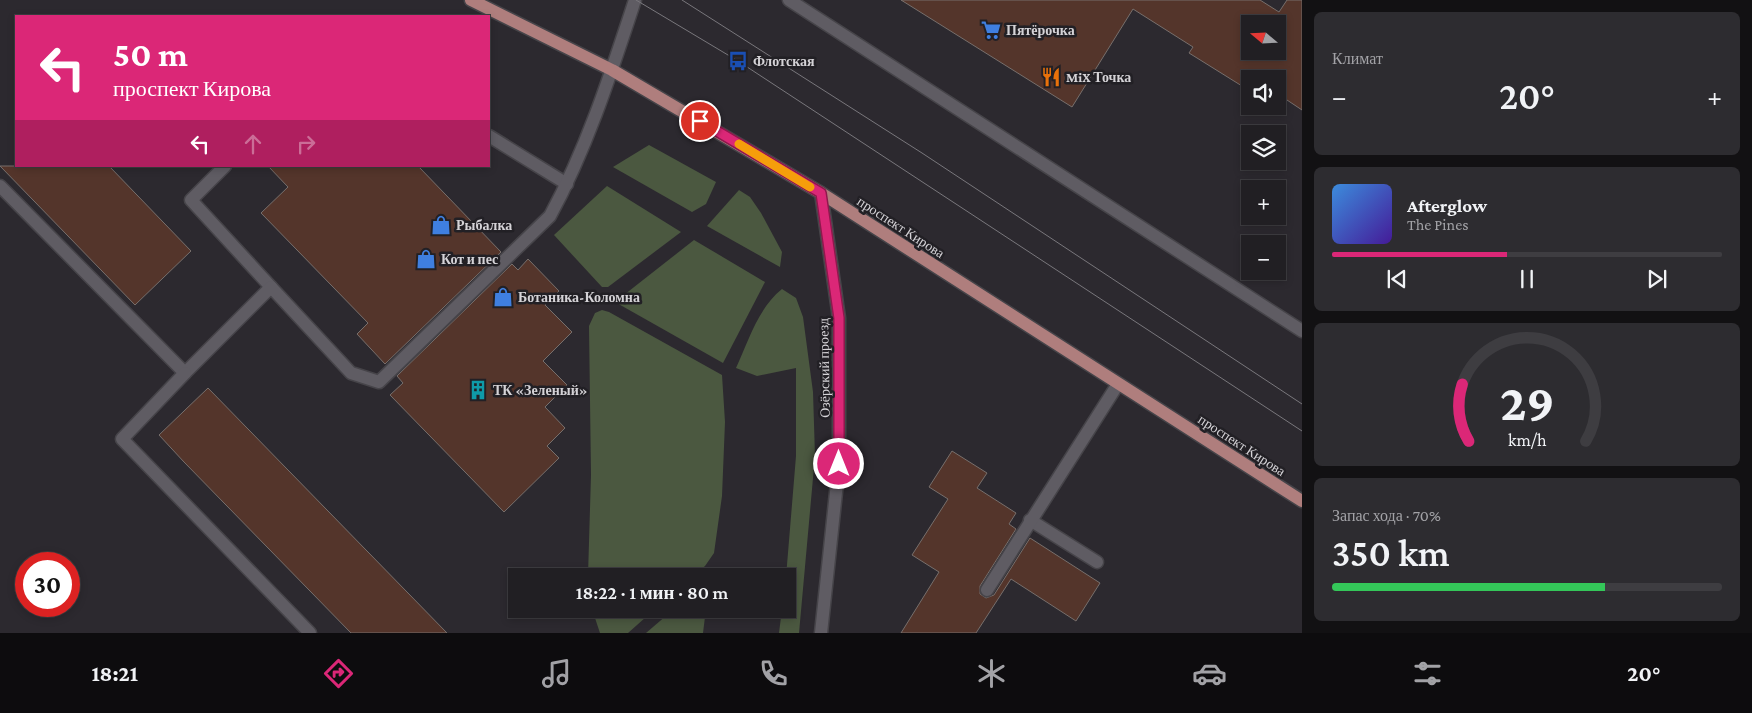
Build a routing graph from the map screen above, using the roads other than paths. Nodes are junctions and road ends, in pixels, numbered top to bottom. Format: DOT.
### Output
graph roads {
  1 [pos="471,0"];
  2 [pos="635,0"];
  3 [pos="789,0"];
  4 [pos="612,70"];
  5 [pos="490,137"];
  6 [pos="224,167"];
  7 [pos="567,184"];
  8 [pos="0,186"];
  9 [pos="821,193"];
  10 [pos="271,287"];
  11 [pos="1302,330"];
  12 [pos="184,373"];
  13 [pos="1118,384"];
  14 [pos="1302,501"];
  15 [pos="1030,520"];
  16 [pos="1097,562"];
  17 [pos="986,590"];
  18 [pos="310,633"];
  19 [pos="821,633"];
  1 -- 4 [label="main road, проспект Кирова"];
  2 -- 4 [label="street"];
  3 -- 11 [label="street"];
  4 -- 7 [label="street"];
  4 -- 9 [label="main road, проспект Кирова"];
  5 -- 7 [label="street"];
  6 -- 10 [label="street"];
  7 -- 10 [label="street"];
  8 -- 12 [label="street"];
  9 -- 13 [label="main road, проспект Кирова"];
  9 -- 19 [label="street, Озёрский проезд"];
  10 -- 12 [label="street"];
  12 -- 18 [label="street"];
  13 -- 14 [label="main road, проспект Кирова"];
  13 -- 15 [label="street"];
  15 -- 16 [label="street"];
  15 -- 17 [label="street"];
}
